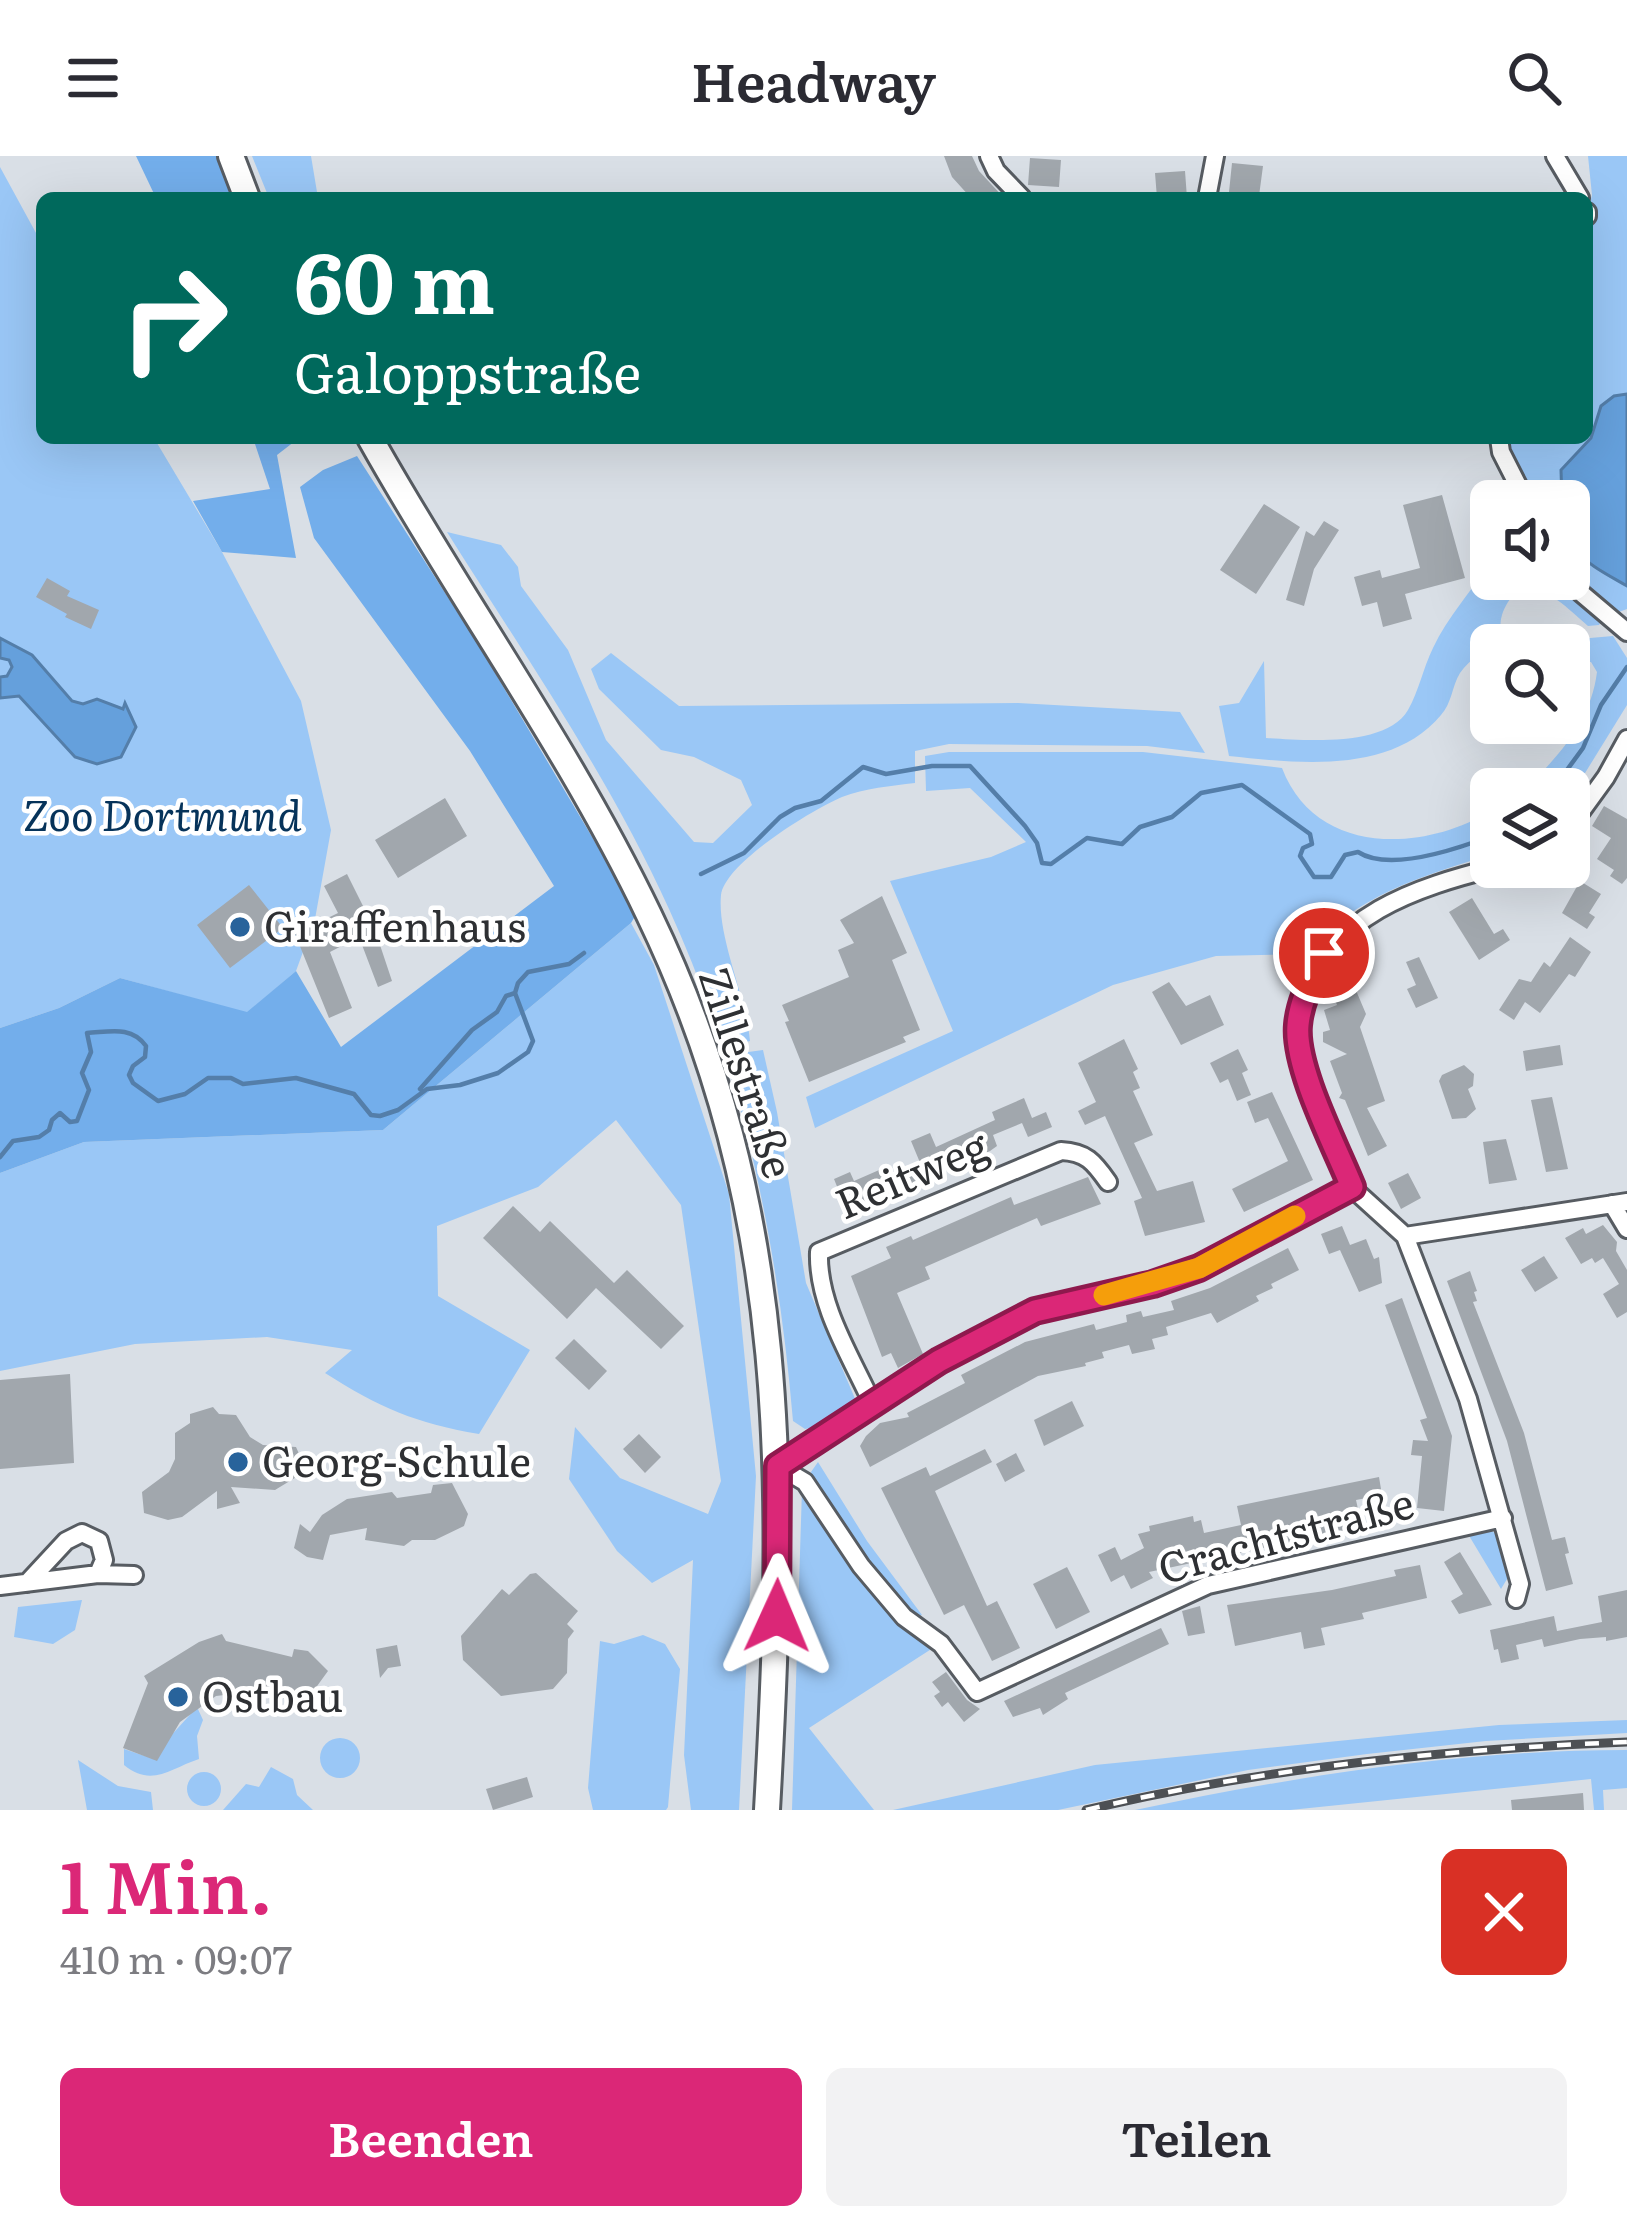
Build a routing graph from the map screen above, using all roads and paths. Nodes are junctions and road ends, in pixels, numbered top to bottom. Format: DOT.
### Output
graph roads {
  1 [pos="231,156"];
  2 [pos="989,156"];
  3 [pos="1215,156"];
  4 [pos="1555,156"];
  5 [pos="246,192"];
  6 [pos="1016,192"];
  7 [pos="1208,192"];
  8 [pos="1576,192"];
  9 [pos="374,444"];
  10 [pos="1500,444"];
  11 [pos="1515,480"];
  12 [pos="1589,600"];
  13 [pos="1627,632"];
  14 [pos="1627,739"];
  15 [pos="1590,799"];
  16 [pos="1470,875"];
  17 [pos="1108,1182"];
  18 [pos="1352,1187"];
  19 [pos="1620,1203"];
  20 [pos="1627,1229"];
  21 [pos="1405,1237"];
  22 [pos="873,1405"];
  23 [pos="778,1466"];
  24 [pos="1503,1518"];
  25 [pos="98,1574"];
  26 [pos="134,1575"];
  27 [pos="27,1583"];
  28 [pos="0,1586"];
  29 [pos="1516,1599"];
  30 [pos="767,1810"];
  1 -- 5 [label="main road"];
  2 -- 6 [label="street"];
  3 -- 7 [label="street"];
  4 -- 8 [label="street"];
  9 -- 23 [label="main road, Zillestraße"];
  10 -- 11 [label="street"];
  12 -- 13 [label="street"];
  14 -- 15 [label="street"];
  16 -- 18 [label="street"];
  17 -- 22 [label="street, Reitweg"];
  18 -- 21 [label="street"];
  18 -- 22 [label="street"];
  19 -- 20 [label="street"];
  19 -- 21 [label="street"];
  21 -- 24 [label="street"];
  22 -- 23 [label="street"];
  23 -- 24 [label="street, Crachtstraße"];
  23 -- 30 [label="main road, Zillestraße"];
  24 -- 29 [label="street"];
  25 -- 26 [label="street"];
  25 -- 27 [label="street"];
  25 -- 27 [label="street"];
  27 -- 28 [label="street"];
}
